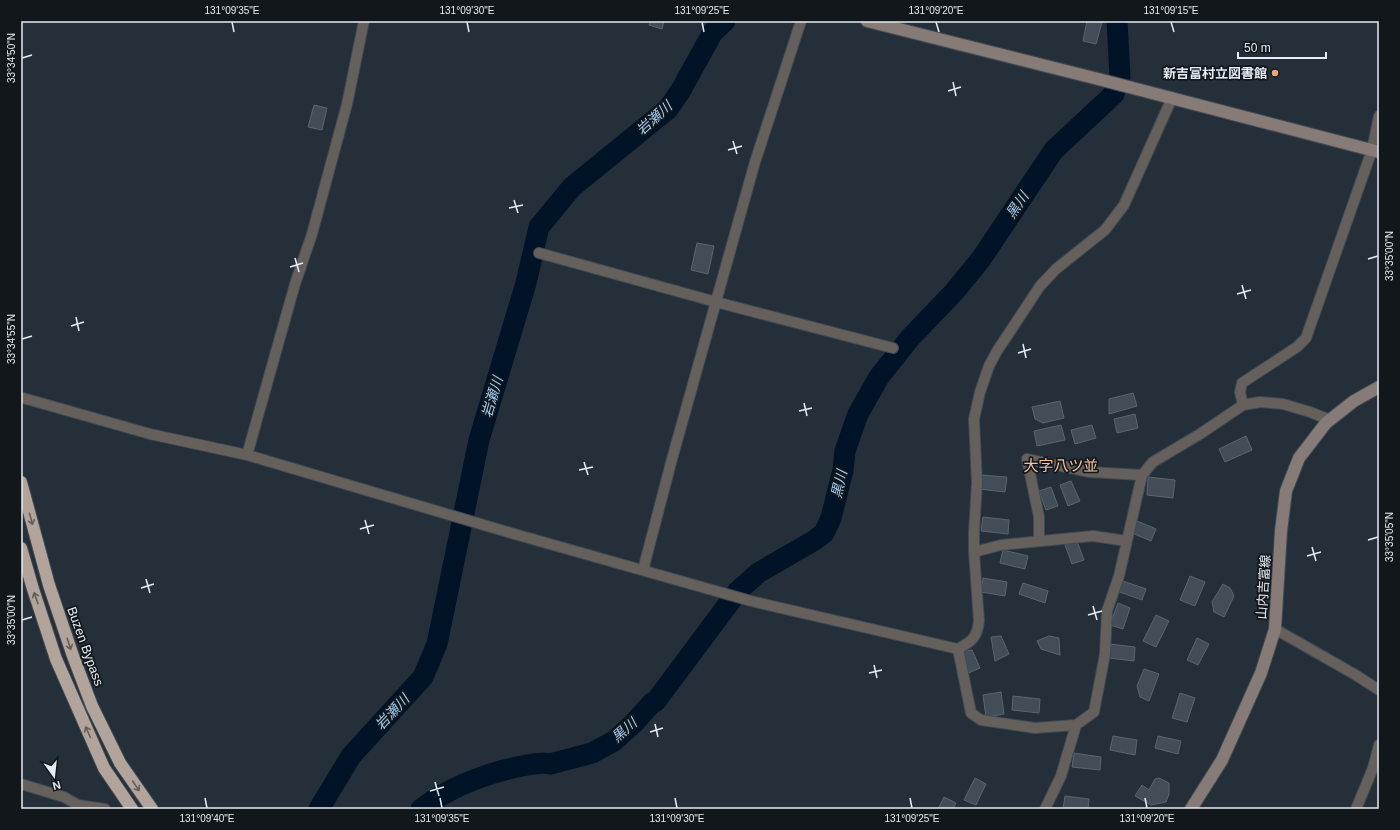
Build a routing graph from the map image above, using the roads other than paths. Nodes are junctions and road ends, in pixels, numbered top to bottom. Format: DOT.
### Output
graph roads {
  1 [pos="364,21"];
  2 [pos="801,21"];
  3 [pos="867,21"];
  4 [pos="1172,98"];
  5 [pos="1379,116"];
  6 [pos="1376,151"];
  7 [pos="539,253"];
  8 [pos="716,302"];
  9 [pos="893,348"];
  10 [pos="1379,387"];
  11 [pos="23,398"];
  12 [pos="1243,405"];
  13 [pos="1330,420"];
  14 [pos="247,455"];
  15 [pos="1142,475"];
  16 [pos="21,482"];
  17 [pos="1039,541"];
  18 [pos="1127,541"];
  19 [pos="21,548"];
  20 [pos="974,552"];
  21 [pos="643,570"];
  22 [pos="1275,630"];
  23 [pos="958,649"];
  24 [pos="1379,690"];
  25 [pos="1076,725"];
  26 [pos="1379,745"];
  27 [pos="1376,769"];
  28 [pos="21,784"];
  29 [pos="105,809"];
  30 [pos="132,809"];
  31 [pos="152,809"];
  32 [pos="1045,809"];
  33 [pos="1191,809"];
  34 [pos="1356,809"];
  1 -- 14 [label="street"];
  2 -- 8 [label="street"];
  3 -- 4 [label="street"];
  4 -- 6 [label="street"];
  4 -- 20 [label="street"];
  5 -- 6 [label="street"];
  6 -- 12 [label="street"];
  7 -- 8 [label="street"];
  8 -- 9 [label="street"];
  8 -- 21 [label="street"];
  10 -- 13 [label="street, 山内吉富線"];
  11 -- 14 [label="street"];
  12 -- 13 [label="street"];
  12 -- 15 [label="street"];
  13 -- 22 [label="street, 山内吉富線"];
  14 -- 21 [label="street"];
  15 -- 17 [label="street"];
  15 -- 18 [label="street"];
  16 -- 31 [label="highway, Buzen Bypass, one-way"];
  17 -- 18 [label="street"];
  17 -- 20 [label="street"];
  18 -- 25 [label="street"];
  30 -- 19 [label="highway, one-way"];
  20 -- 23 [label="street"];
  21 -- 23 [label="street"];
  22 -- 24 [label="street"];
  22 -- 33 [label="street, 山内吉富線"];
  23 -- 25 [label="street"];
  25 -- 32 [label="street"];
  26 -- 27 [label="street"];
  27 -- 34 [label="street"];
  28 -- 29 [label="street"];
}
